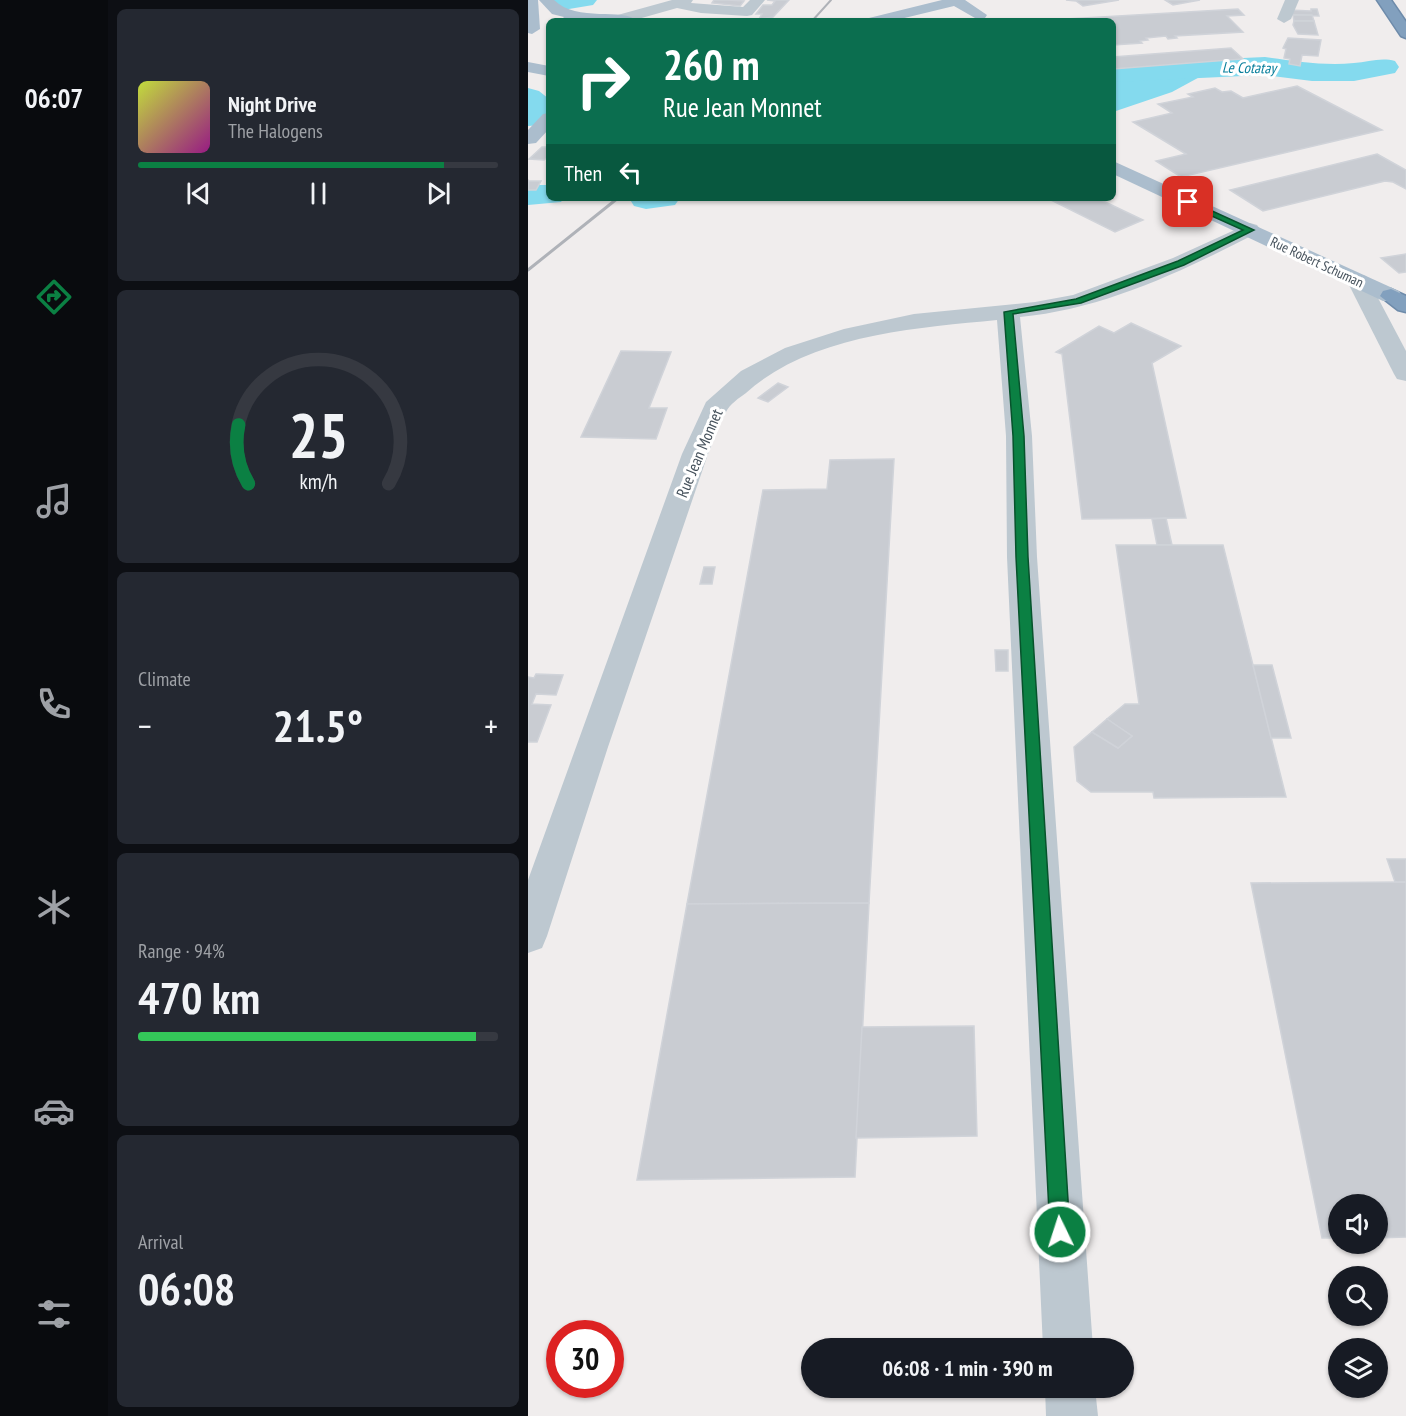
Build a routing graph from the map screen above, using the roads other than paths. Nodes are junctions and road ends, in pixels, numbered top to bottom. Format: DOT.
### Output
graph roads {
  1 [pos="531,0"];
  2 [pos="546,0"];
  3 [pos="758,0"];
  4 [pos="931,0"];
  5 [pos="957,0"];
  6 [pos="1292,0"];
  7 [pos="1384,0"];
  8 [pos="1402,0"];
  9 [pos="680,3"];
  10 [pos="1406,6"];
  11 [pos="981,12"];
  12 [pos="910,13"];
  13 [pos="586,18"];
  14 [pos="631,18"];
  15 [pos="662,18"];
  16 [pos="888,18"];
  17 [pos="1284,19"];
  18 [pos="546,25"];
  19 [pos="530,30"];
  20 [pos="1406,33"];
  21 [pos="528,67"];
  22 [pos="546,70"];
  23 [pos="546,121"];
  24 [pos="546,127"];
  25 [pos="529,140"];
  26 [pos="1116,168"];
  27 [pos="1250,230"];
  28 [pos="1358,281"];
  29 [pos="1401,299"];
  30 [pos="1008,312"];
  31 [pos="1406,374"];
  32 [pos="528,936"];
  33 [pos="1067,1338"];
  34 [pos="1071,1398"];
  35 [pos="1072,1416"];
  1 -- 19 [label="main road"];
  2 -- 13 [label="main road"];
  3 -- 9 [label="street"];
  4 -- 12 [label="main road"];
  5 -- 11 [label="main road"];
  5 -- 12 [label="main road"];
  6 -- 17 [label="street"];
  7 -- 20 [label="highway"];
  8 -- 10 [label="highway"];
  9 -- 14 [label="street"];
  9 -- 15 [label="street"];
  12 -- 16 [label="main road"];
  18 -- 19 [label="main road"];
  21 -- 22 [label="main road"];
  23 -- 25 [label="main road"];
  24 -- 25 [label="main road"];
  26 -- 27 [label="main road, Rue Robert Schuman"];
  27 -- 28 [label="main road, Rue Robert Schuman"];
  27 -- 30 [label="street, Rue Jean Monnet"];
  28 -- 29 [label="main road, Rue Robert Schuman"];
  28 -- 31 [label="street"];
  30 -- 32 [label="street, Rue Jean Monnet"];
  30 -- 33 [label="street"];
  34 -- 35 [label="street"];
}
